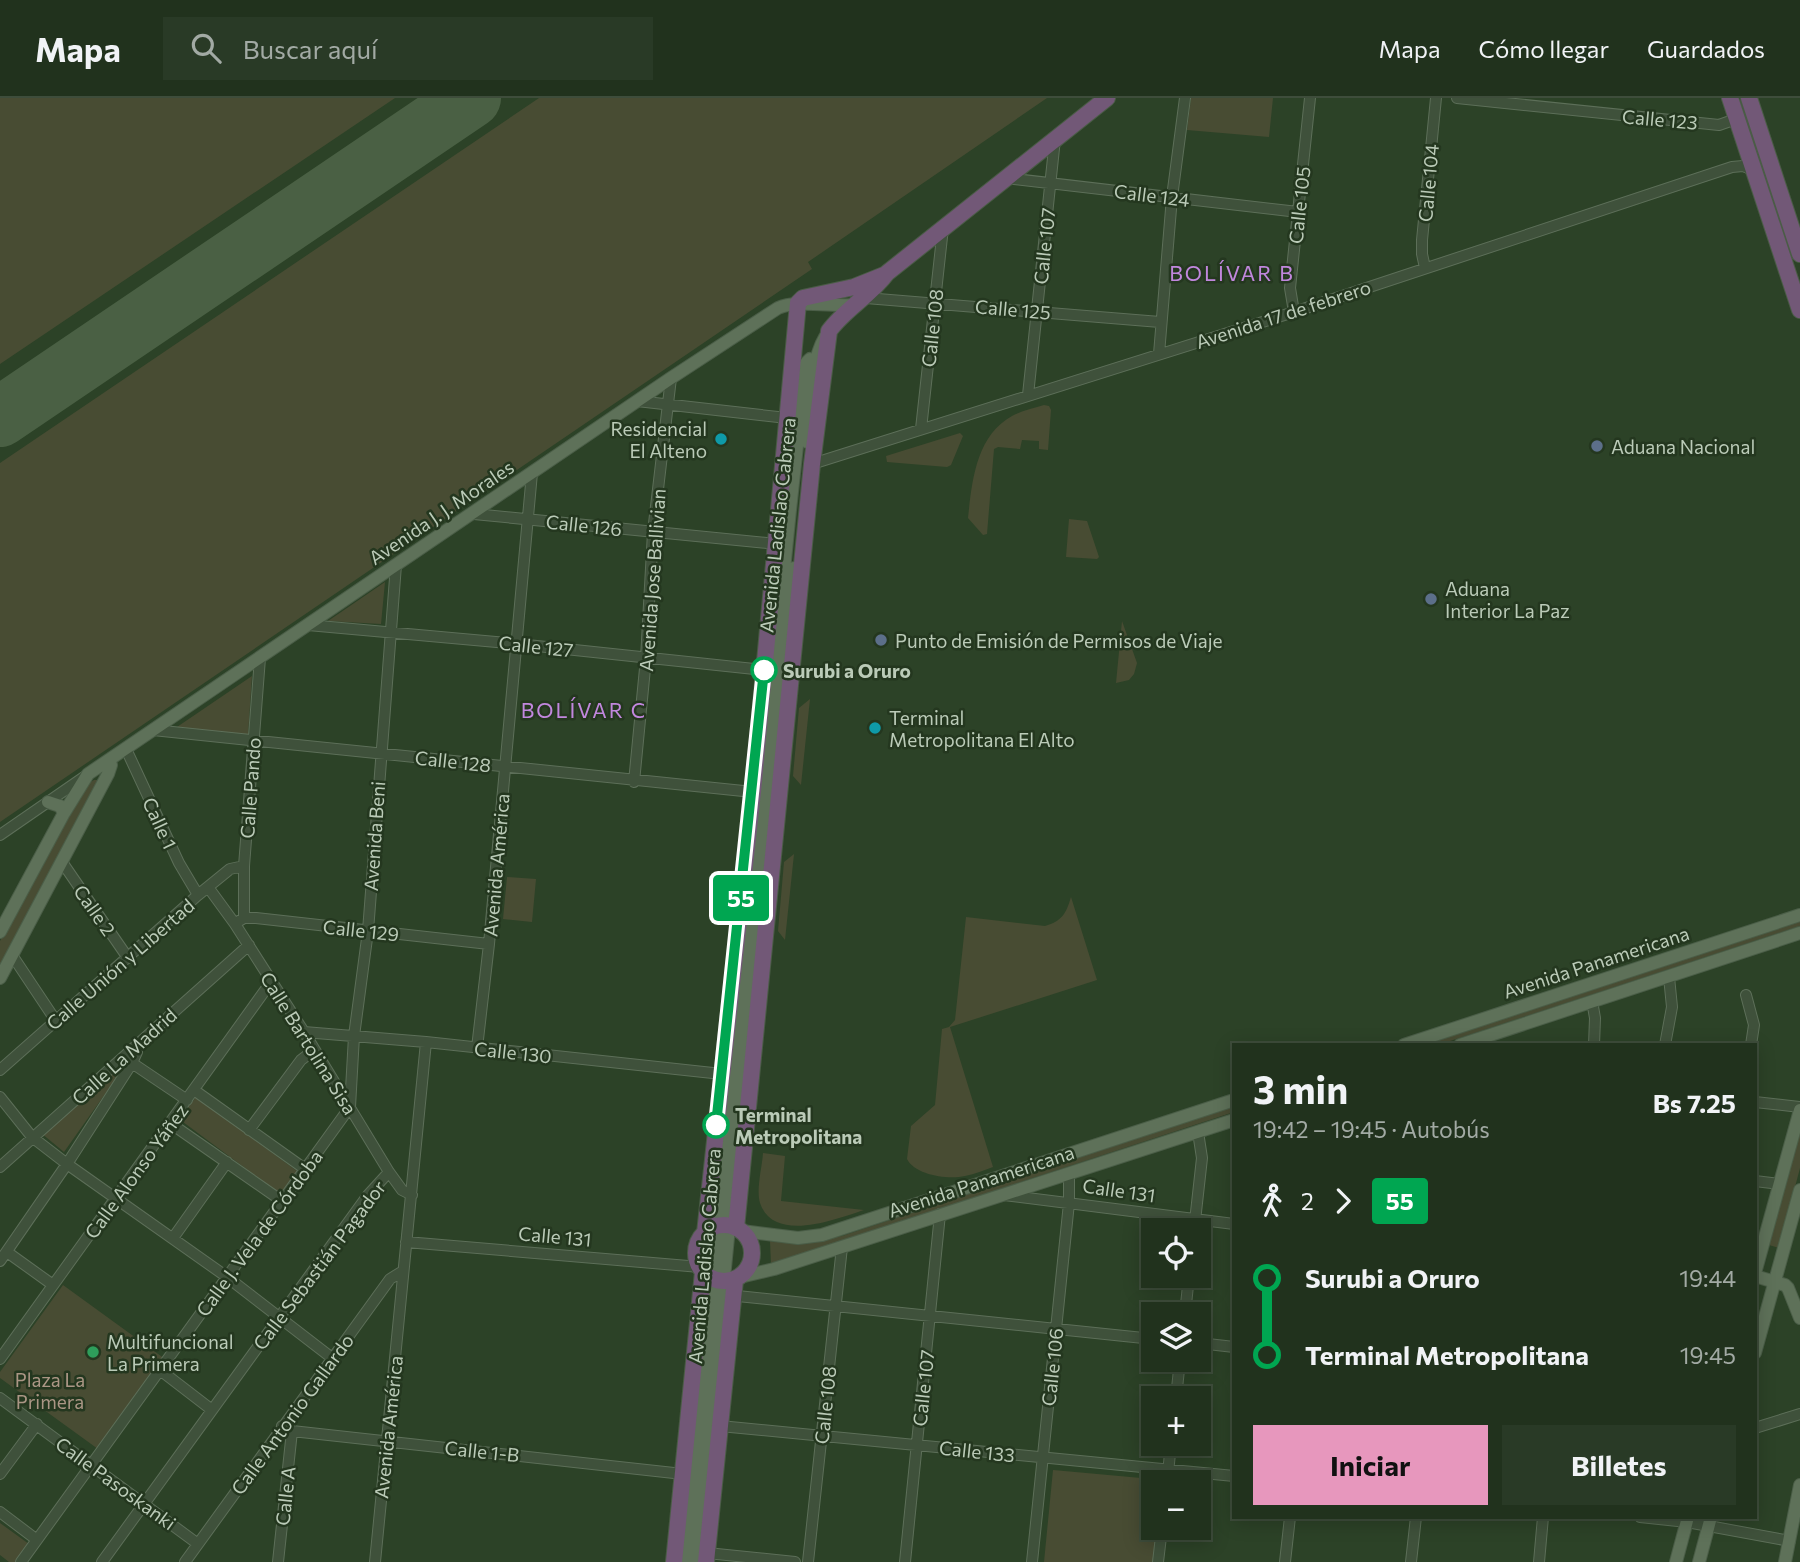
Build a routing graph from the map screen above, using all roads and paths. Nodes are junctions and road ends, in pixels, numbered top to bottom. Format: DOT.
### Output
graph roads {
  1 [pos="1107,98"];
  2 [pos="1185,98"];
  3 [pos="1310,98"];
  4 [pos="1436,98"];
  5 [pos="1457,98"];
  6 [pos="1730,98"];
  7 [pos="1749,98"];
  8 [pos="1560,104"];
  9 [pos="1736,119"];
  10 [pos="1055,139"];
  11 [pos="1753,170"];
  12 [pos="1006,178"];
  13 [pos="1050,183"];
  14 [pos="1172,197"];
  15 [pos="1298,212"];
  16 [pos="943,228"];
  17 [pos="1800,254"];
  18 [pos="1425,268"];
  19 [pos="887,273"];
  20 [pos="861,301"];
  21 [pos="798,303"];
  22 [pos="935,303"];
  23 [pos="1800,310"];
  24 [pos="1037,312"];
  25 [pos="1294,312"];
  26 [pos="1160,322"];
  27 [pos="829,331"];
  28 [pos="1159,354"];
  29 [pos="811,363"];
  30 [pos="671,378"];
  31 [pos="1028,395"];
  32 [pos="637,401"];
  33 [pos="667,405"];
  34 [pos="788,418"];
  35 [pos="921,429"];
  36 [pos="812,464"];
  37 [pos="532,473"];
  38 [pos="782,485"];
  39 [pos="790,510"];
  40 [pos="474,514"];
  41 [pos="528,519"];
  42 [pos="653,532"];
  43 [pos="777,537"];
  44 [pos="396,565"];
  45 [pos="307,625"];
  46 [pos="392,631"];
  47 [pos="518,643"];
  48 [pos="260,658"];
  49 [pos="646,658"];
  50 [pos="764,670"];
  51 [pos="153,730"];
  52 [pos="253,741"];
  53 [pos="126,748"];
  54 [pos="380,754"];
  55 [pos="108,761"];
  56 [pos="506,767"];
  57 [pos="88,774"];
  58 [pos="634,782"];
  59 [pos="753,792"];
  60 [pos="48,802"];
  61 [pos="64,813"];
  62 [pos="0,835"];
  63 [pos="62,862"];
  64 [pos="244,866"];
  65 [pos="208,887"];
  66 [pos="198,895"];
  67 [pos="1800,915"];
  68 [pos="240,921"];
  69 [pos="368,931"];
  70 [pos="0,932"];
  71 [pos="1800,933"];
  72 [pos="489,944"];
  73 [pos="249,945"];
  74 [pos="12,956"];
  75 [pos="128,958"];
  76 [pos="1669,977"];
  77 [pos="0,978"];
  78 [pos="271,982"];
  79 [pos="1746,995"];
  80 [pos="1592,1001"];
  81 [pos="56,1021"];
  82 [pos="304,1032"];
  83 [pos="354,1036"];
  84 [pos="426,1042"];
  85 [pos="1410,1043"];
  86 [pos="1467,1043"];
  87 [pos="1594,1043"];
  88 [pos="1665,1043"];
  89 [pos="1751,1043"];
  90 [pos="135,1047"];
  91 [pos="477,1048"];
  92 [pos="314,1050"];
  93 [pos="132,1063"];
  94 [pos="0,1070"];
  95 [pos="722,1074"];
  96 [pos="194,1090"];
  97 [pos="0,1097"];
  98 [pos="187,1100"];
  99 [pos="1232,1101"];
  100 [pos="1757,1102"];
  101 [pos="350,1107"];
  102 [pos="1800,1109"];
  103 [pos="1232,1121"];
  104 [pos="170,1123"];
  105 [pos="249,1130"];
  106 [pos="1198,1132"];
  107 [pos="32,1137"];
  108 [pos="227,1162"];
  109 [pos="67,1164"];
  110 [pos="0,1167"];
  111 [pos="305,1169"];
  112 [pos="389,1172"];
  113 [pos="1069,1172"];
  114 [pos="1757,1181"];
  115 [pos="1780,1184"];
  116 [pos="1800,1190"];
  117 [pos="958,1192"];
  118 [pos="412,1195"];
  119 [pos="998,1195"];
  120 [pos="116,1198"];
  121 [pos="282,1201"];
  122 [pos="1069,1203"];
  123 [pos="963,1207"];
  124 [pos="940,1214"];
  125 [pos="1154,1218"];
  126 [pos="1195,1218"];
  127 [pos="1232,1224"];
  128 [pos="1211,1225"];
  129 [pos="726,1229"];
  130 [pos="173,1238"];
  131 [pos="406,1242"];
  132 [pos="842,1247"];
  133 [pos="4,1256"];
  134 [pos="1757,1267"];
  135 [pos="403,1271"];
  136 [pos="1757,1275"];
  137 [pos="227,1277"];
  138 [pos="1775,1281"];
  139 [pos="718,1284"];
  140 [pos="53,1285"];
  141 [pos="836,1306"];
  142 [pos="930,1316"];
  143 [pos="279,1317"];
  144 [pos="1800,1318"];
  145 [pos="1057,1329"];
  146 [pos="1141,1338"];
  147 [pos="1211,1344"];
  148 [pos="1757,1346"];
  149 [pos="1232,1347"];
  150 [pos="332,1358"];
  151 [pos="0,1359"];
  152 [pos="160,1370"];
  153 [pos="0,1398"];
  154 [pos="212,1410"];
  155 [pos="1800,1414"];
  156 [pos="37,1424"];
  157 [pos="720,1426"];
  158 [pos="1757,1427"];
  159 [pos="287,1428"];
  160 [pos="822,1436"];
  161 [pos="387,1441"];
  162 [pos="917,1445"];
  163 [pos="1170,1456"];
  164 [pos="1043,1457"];
  165 [pos="91,1465"];
  166 [pos="1168,1470"];
  167 [pos="0,1474"];
  168 [pos="683,1474"];
  169 [pos="1211,1474"];
  170 [pos="1232,1476"];
  171 [pos="1800,1485"];
  172 [pos="145,1503"];
  173 [pos="0,1512"];
  174 [pos="1290,1519"];
  175 [pos="1416,1519"];
  176 [pos="1543,1519"];
  177 [pos="1663,1519"];
  178 [pos="1688,1520"];
  179 [pos="1709,1523"];
  180 [pos="37,1540"];
  181 [pos="1161,1540"];
  182 [pos="1790,1541"];
  183 [pos="198,1544"];
  184 [pos="703,1559"];
  185 [pos="187,1561"];
  186 [pos="21,1562"];
  187 [pos="102,1562"];
  188 [pos="278,1562"];
  189 [pos="375,1562"];
  190 [pos="674,1562"];
  191 [pos="685,1562"];
  192 [pos="795,1562"];
  193 [pos="808,1562"];
  194 [pos="905,1562"];
  195 [pos="1032,1562"];
  196 [pos="1158,1562"];
  197 [pos="1285,1562"];
  198 [pos="1411,1562"];
  199 [pos="1538,1562"];
  200 [pos="1676,1562"];
  201 [pos="1699,1562"];
  202 [pos="1785,1562"];
  1 -- 10 [label="highway, Avenida Ladislao Cabrera"];
  2 -- 14 [label="street"];
  3 -- 15 [label="street, Calle 105"];
  4 -- 18 [label="street, Calle 104"];
  5 -- 8 [label="street, Calle 123"];
  6 -- 9 [label="highway"];
  7 -- 17 [label="highway"];
  8 -- 9 [label="street, Calle 123"];
  9 -- 11 [label="highway"];
  10 -- 12 [label="highway, Avenida Ladislao Cabrera"];
  10 -- 13 [label="street, Calle 107"];
  11 -- 18 [label="street, Avenida 17 de febrero"];
  11 -- 23 [label="highway"];
  12 -- 13 [label="street, Calle 124"];
  12 -- 16 [label="highway, Avenida Ladislao Cabrera"];
  13 -- 14 [label="street, Calle 124"];
  13 -- 24 [label="street, Calle 107"];
  14 -- 15 [label="street, Calle 124"];
  14 -- 26 [label="street"];
  15 -- 25 [label="street, Calle 105"];
  16 -- 19 [label="highway, Avenida Ladislao Cabrera"];
  16 -- 22 [label="street, Calle 108"];
  18 -- 25 [label="street, Avenida 17 de febrero"];
  19 -- 20 [label="highway, Avenida Ladislao Cabrera"];
  19 -- 21 [label="highway, Avenida Ladislao Cabrera"];
  20 -- 21 [label="main road"];
  20 -- 22 [label="street, Calle 125"];
  20 -- 27 [label="highway, Avenida Ladislao Cabrera"];
  21 -- 30 [label="main road, Avenida J. J. Morales"];
  21 -- 34 [label="highway, Avenida Ladislao Cabrera"];
  22 -- 24 [label="street, Calle 125"];
  22 -- 35 [label="street, Calle 108"];
  24 -- 26 [label="street, Calle 125"];
  24 -- 31 [label="street, Calle 107"];
  25 -- 28 [label="street, Avenida 17 de febrero"];
  26 -- 28 [label="street"];
  27 -- 29 [label="main road, Avenida Ladislao Cabrera"];
  27 -- 36 [label="highway, Avenida Ladislao Cabrera"];
  28 -- 31 [label="street, Avenida 17 de febrero"];
  29 -- 39 [label="main road, Avenida Ladislao Cabrera"];
  29 -- 129 [label="main road, Avenida Ladislao Cabrera"];
  30 -- 32 [label="main road, Avenida J. J. Morales"];
  30 -- 33 [label="street, Avenida Jose Ballivian"];
  31 -- 35 [label="street, Avenida 17 de febrero"];
  32 -- 33 [label="street"];
  32 -- 37 [label="main road, Avenida J. J. Morales"];
  33 -- 34 [label="street"];
  33 -- 42 [label="street, Avenida Jose Ballivian"];
  34 -- 38 [label="highway, Avenida Ladislao Cabrera"];
  35 -- 36 [label="street, Avenida 17 de febrero"];
  36 -- 129 [label="highway, Avenida Ladislao Cabrera"];
  37 -- 40 [label="main road, Avenida J. J. Morales"];
  37 -- 41 [label="street, Avenida América"];
  38 -- 39 [label="highway"];
  38 -- 43 [label="highway, Avenida Ladislao Cabrera"];
  39 -- 43 [label="highway"];
  39 -- 129 [label="main road, Avenida Ladislao Cabrera"];
  40 -- 41 [label="street, Calle 126"];
  40 -- 44 [label="main road, Avenida J. J. Morales"];
  41 -- 42 [label="street, Calle 126"];
  41 -- 47 [label="street, Avenida América"];
  42 -- 43 [label="street, Calle 126"];
  42 -- 49 [label="street, Avenida Jose Ballivian"];
  43 -- 50 [label="highway, Avenida Ladislao Cabrera"];
  44 -- 45 [label="main road, Avenida J. J. Morales"];
  44 -- 46 [label="street, Avenida Beni"];
  45 -- 46 [label="street, Calle 127"];
  45 -- 48 [label="main road, Avenida J. J. Morales"];
  46 -- 47 [label="street, Calle 127"];
  46 -- 54 [label="street, Avenida Beni"];
  47 -- 49 [label="street, Calle 127"];
  47 -- 56 [label="street, Avenida América"];
  48 -- 51 [label="main road, Avenida J. J. Morales"];
  48 -- 52 [label="street, Calle Pando"];
  49 -- 50 [label="street, Calle 127"];
  49 -- 58 [label="street, Avenida Jose Ballivian"];
  50 -- 59 [label="highway, Avenida Ladislao Cabrera"];
  51 -- 52 [label="street, Calle 128"];
  51 -- 53 [label="main road, Avenida J. J. Morales"];
  52 -- 54 [label="street, Calle 128"];
  52 -- 64 [label="street, Calle Pando"];
  53 -- 55 [label="main road, Avenida J. J. Morales"];
  53 -- 66 [label="street, Calle 1"];
  54 -- 56 [label="street, Calle 128"];
  54 -- 69 [label="street, Avenida Beni"];
  55 -- 57 [label="main road, Avenida J. J. Morales"];
  55 -- 63 [label="main road"];
  56 -- 58 [label="street, Calle 128"];
  56 -- 72 [label="street, Avenida América"];
  57 -- 60 [label="street"];
  57 -- 61 [label="main road"];
  58 -- 59 [label="street, Calle 128"];
  59 -- 95 [label="highway, Avenida Ladislao Cabrera"];
  60 -- 61 [label="main road"];
  60 -- 62 [label="street"];
  61 -- 70 [label="main road"];
  63 -- 74 [label="main road"];
  63 -- 75 [label="street, Calle 2"];
  64 -- 65 [label="street, Calle Unión y Libertad"];
  64 -- 68 [label="street, Calle Pando"];
  65 -- 66 [label="street, Calle Unión y Libertad"];
  65 -- 68 [label="street, Calle Bartolina Sisa"];
  66 -- 75 [label="street, Calle Unión y Libertad"];
  67 -- 85 [label="main road, Avenida Panamericana"];
  68 -- 69 [label="street, Calle 129"];
  68 -- 73 [label="street, Calle Bartolina Sisa"];
  69 -- 72 [label="street, Calle 129"];
  69 -- 83 [label="street, Avenida Beni"];
  71 -- 76 [label="main road, Avenida Panamericana"];
  72 -- 91 [label="street, Avenida América"];
  73 -- 78 [label="street, Calle Bartolina Sisa"];
  73 -- 90 [label="street, Calle La Madrid"];
  74 -- 77 [label="main road"];
  74 -- 81 [label="street"];
  75 -- 81 [label="street, Calle Unión y Libertad"];
  76 -- 80 [label="main road, Avenida Panamericana"];
  76 -- 88 [label="street"];
  78 -- 82 [label="street, Calle Bartolina Sisa"];
  78 -- 96 [label="street, Calle Alonso Yáñez"];
  79 -- 89 [label="street"];
  80 -- 86 [label="main road, Avenida Panamericana"];
  80 -- 87 [label="street"];
  81 -- 94 [label="street, Calle Unión y Libertad"];
  82 -- 83 [label="street, Calle 130"];
  82 -- 92 [label="street, Calle Bartolina Sisa"];
  83 -- 84 [label="street, Calle 130"];
  83 -- 101 [label="street, Avenida Beni"];
  84 -- 91 [label="street, Calle 130"];
  84 -- 118 [label="street, Avenida América"];
  90 -- 93 [label="street"];
  90 -- 107 [label="street, Calle La Madrid"];
  91 -- 95 [label="street, Calle 130"];
  92 -- 101 [label="street, Calle Bartolina Sisa"];
  92 -- 105 [label="street"];
  93 -- 98 [label="street"];
  93 -- 109 [label="street"];
  95 -- 129 [label="highway, Avenida Ladislao Cabrera"];
  96 -- 98 [label="street, Calle Alonso Yáñez"];
  96 -- 105 [label="street"];
  97 -- 107 [label="street"];
  98 -- 104 [label="street, Calle Alonso Yáñez"];
  99 -- 117 [label="main road, Avenida Panamericana"];
  100 -- 102 [label="street"];
  101 -- 111 [label="street, Calle J. Vela de Córdoba"];
  101 -- 112 [label="street, Calle Bartolina Sisa"];
  102 -- 115 [label="main road"];
  103 -- 106 [label="main road, Avenida Panamericana"];
  104 -- 108 [label="street"];
  104 -- 120 [label="street, Calle Alonso Yáñez"];
  105 -- 111 [label="street"];
  106 -- 113 [label="main road, Avenida Panamericana"];
  106 -- 126 [label="street"];
  107 -- 109 [label="street"];
  107 -- 110 [label="street, Calle La Madrid"];
  108 -- 121 [label="street"];
  108 -- 130 [label="street"];
  109 -- 120 [label="street"];
  109 -- 133 [label="street"];
  111 -- 121 [label="street, Calle J. Vela de Córdoba"];
  112 -- 118 [label="street, Calle Bartolina Sisa"];
  112 -- 143 [label="street, Calle Sebastián Pagador"];
  113 -- 119 [label="main road, Avenida Panamericana"];
  113 -- 122 [label="street, Calle 106"];
  114 -- 115 [label="street"];
  115 -- 134 [label="main road"];
  116 -- 138 [label="main road"];
  117 -- 123 [label="main road"];
  117 -- 129 [label="main road, Avenida Panamericana"];
  118 -- 131 [label="street, Avenida América"];
  119 -- 122 [label="street, Calle 131"];
  119 -- 123 [label="main road, Avenida Panamericana"];
  120 -- 130 [label="street"];
  120 -- 140 [label="street, Calle Alonso Yáñez"];
  121 -- 137 [label="street, Calle J. Vela de Córdoba"];
  122 -- 125 [label="street, Calle 131"];
  122 -- 145 [label="street, Calle 106"];
  123 -- 124 [label="main road, Avenida Panamericana"];
  124 -- 132 [label="main road, Avenida Panamericana"];
  124 -- 142 [label="street, Calle 107"];
  127 -- 128 [label="street, Calle 131"];
  129 -- 139 [label="main road, Avenida Ladislao Cabrera"];
  129 -- 139 [label="highway"];
  129 -- 139 [label="highway"];
  130 -- 137 [label="street"];
  131 -- 135 [label="street, Avenida América"];
  131 -- 139 [label="street, Calle 131"];
  132 -- 139 [label="main road, Avenida Panamericana"];
  132 -- 141 [label="street, Calle 108"];
  133 -- 140 [label="street"];
  135 -- 150 [label="street, Calle Antonio Gallardo"];
  135 -- 161 [label="street, Avenida América"];
  136 -- 138 [label="main road"];
  137 -- 143 [label="street"];
  137 -- 152 [label="street, Calle J. Vela de Córdoba"];
  138 -- 144 [label="main road"];
  138 -- 148 [label="main road"];
  139 -- 141 [label="street, Calle 131"];
  139 -- 157 [label="highway, Avenida Ladislao Cabrera"];
  139 -- 168 [label="highway, Avenida Ladislao Cabrera"];
  139 -- 184 [label="main road, Avenida Ladislao Cabrera"];
  139 -- 191 [label="main road, Avenida Ladislao Cabrera"];
  140 -- 151 [label="street, Calle Alonso Yáñez"];
  141 -- 142 [label="street, Calle 131"];
  141 -- 160 [label="street, Calle 108"];
  142 -- 145 [label="street, Calle 131"];
  142 -- 162 [label="street, Calle 107"];
  143 -- 150 [label="street"];
  143 -- 154 [label="street, Calle Sebastián Pagador"];
  145 -- 146 [label="street, Calle 131"];
  145 -- 164 [label="street, Calle 106"];
  147 -- 149 [label="street"];
  150 -- 159 [label="street, Calle Antonio Gallardo"];
  152 -- 154 [label="street"];
  152 -- 165 [label="street, Calle J. Vela de Córdoba"];
  153 -- 156 [label="street, Calle Pasoskanki"];
  154 -- 172 [label="street, Calle Sebastián Pagador"];
  155 -- 158 [label="street"];
  156 -- 165 [label="street, Calle Pasoskanki"];
  156 -- 167 [label="street"];
  157 -- 160 [label="street, Calle 133"];
  157 -- 184 [label="highway, Avenida Ladislao Cabrera"];
  159 -- 161 [label="street, Calle 1-B"];
  159 -- 183 [label="street, Calle Antonio Gallardo"];
  159 -- 188 [label="street, Calle A"];
  160 -- 162 [label="street, Calle 133"];
  160 -- 193 [label="street, Calle 108"];
  161 -- 168 [label="street, Calle 1-B"];
  161 -- 189 [label="street, Avenida América"];
  162 -- 164 [label="street, Calle 133"];
  162 -- 194 [label="street, Calle 107"];
  163 -- 166 [label="street"];
  164 -- 166 [label="street, Calle 133"];
  164 -- 195 [label="street, Calle 106"];
  165 -- 172 [label="street, Calle Pasoskanki"];
  165 -- 180 [label="street, Calle J. Vela de Córdoba"];
  168 -- 190 [label="highway, Avenida Ladislao Cabrera"];
  169 -- 170 [label="street, Calle 133"];
  171 -- 182 [label="main road"];
  172 -- 183 [label="street, Calle Pasoskanki"];
  172 -- 187 [label="street, Calle Sebastián Pagador"];
  173 -- 180 [label="street"];
  174 -- 197 [label="street"];
  175 -- 198 [label="street"];
  176 -- 199 [label="street"];
  177 -- 178 [label="street"];
  178 -- 179 [label="street"];
  178 -- 200 [label="main road"];
  179 -- 182 [label="street"];
  179 -- 201 [label="main road"];
  180 -- 186 [label="street, Calle J. Vela de Córdoba"];
  181 -- 196 [label="street"];
  182 -- 202 [label="main road"];
  183 -- 185 [label="street, Calle Antonio Gallardo"];
  184 -- 192 [label="street"];
}
